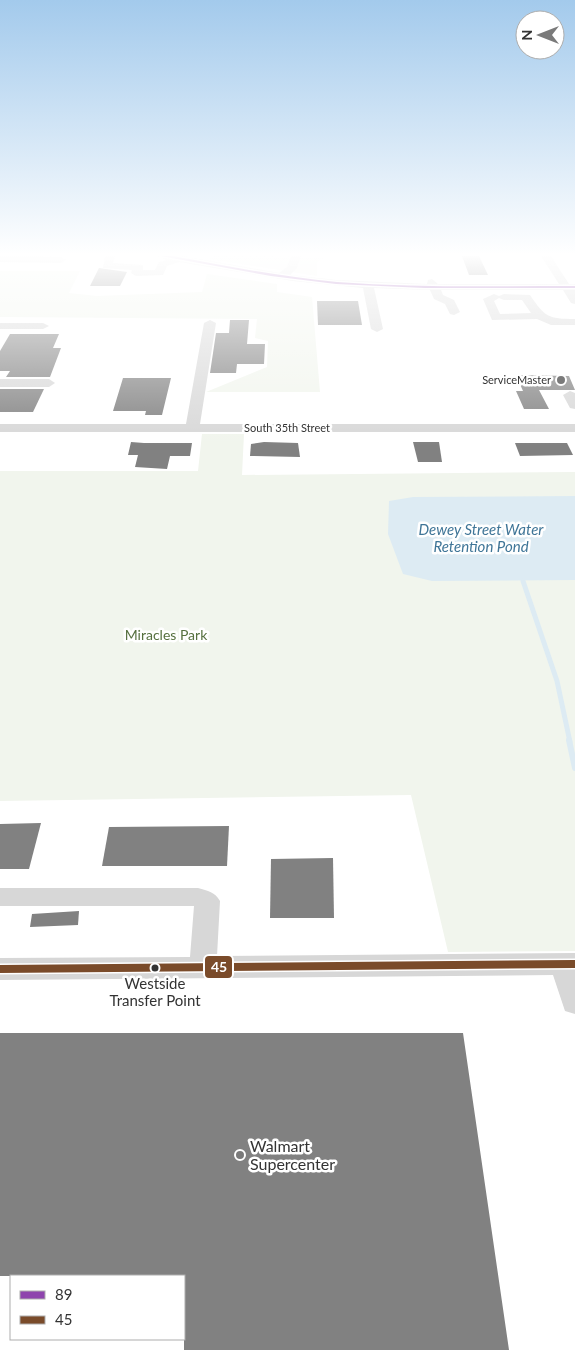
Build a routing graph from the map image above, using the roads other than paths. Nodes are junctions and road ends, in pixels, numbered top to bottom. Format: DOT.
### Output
graph roads {
  1 [pos="375,319"];
  2 [pos="544,319"];
  3 [pos="210,322"];
  4 [pos="575,322"];
  5 [pos="0,326"];
  6 [pos="43,326"];
  7 [pos="377,329"];
  8 [pos="0,382"];
  9 [pos="48,383"];
  10 [pos="0,428"];
  11 [pos="192,428"];
  12 [pos="575,428"];
  13 [pos="0,897"];
  14 [pos="569,964"];
  15 [pos="202,967"];
  16 [pos="0,969"];
  17 [pos="575,1002"];
  1 -- 7 [label="street"];
  2 -- 4 [label="street"];
  3 -- 11 [label="street"];
  5 -- 6 [label="street"];
  8 -- 9 [label="street"];
  10 -- 11 [label="street, South 35th Street"];
  11 -- 12 [label="street, South 35th Street"];
  13 -- 15 [label="street"];
  14 -- 15 [label="street"];
  14 -- 17 [label="street"];
  15 -- 16 [label="street"];
}
